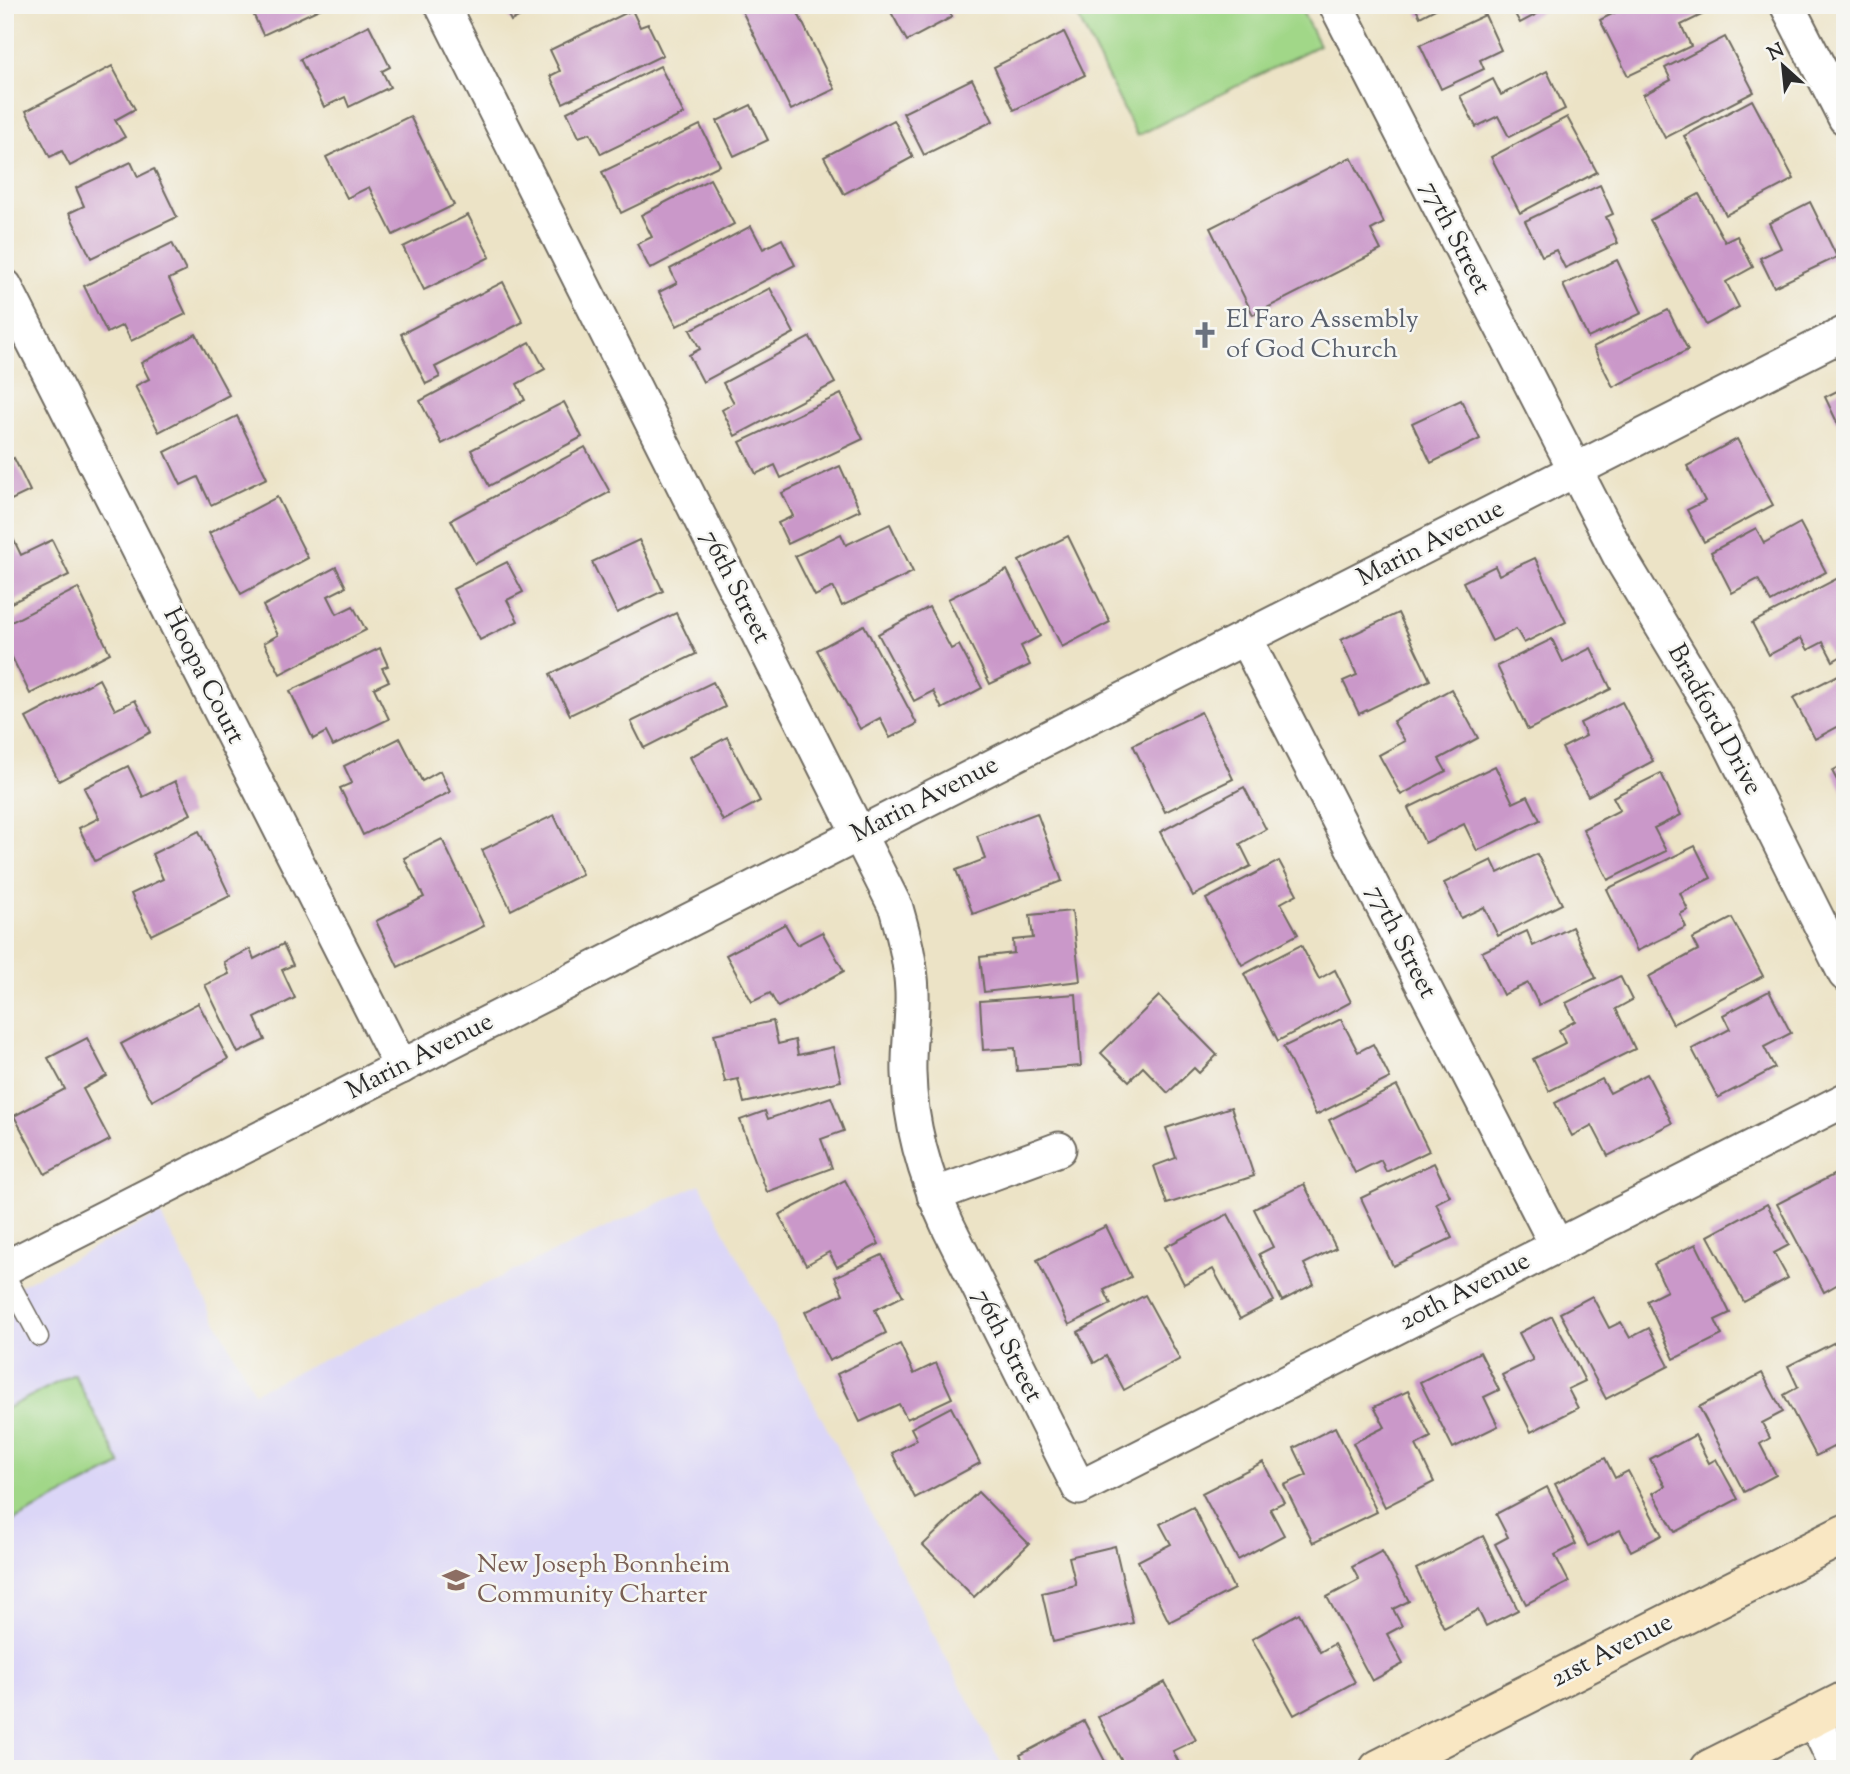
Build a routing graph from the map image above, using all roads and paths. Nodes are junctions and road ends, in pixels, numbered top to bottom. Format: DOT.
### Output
graph roads {
  1 [pos="442,5"];
  2 [pos="1336,5"];
  3 [pos="1787,5"];
  4 [pos="1845,118"];
  5 [pos="5,286"];
  6 [pos="1845,333"];
  7 [pos="1575,470"];
  8 [pos="1245,638"];
  9 [pos="860,834"];
  10 [pos="1845,974"];
  11 [pos="401,1067"];
  12 [pos="1845,1100"];
  13 [pos="1059,1149"];
  14 [pos="934,1195"];
  15 [pos="1557,1246"];
  16 [pos="5,1268"];
  17 [pos="5,1274"];
  18 [pos="38,1337"];
  19 [pos="1086,1484"];
  20 [pos="1845,1534"];
  21 [pos="1829,1709"];
  22 [pos="1379,1769"];
  23 [pos="1710,1769"];
  24 [pos="1838,1769"];
  1 -- 9 [label="street, 76th Street"];
  2 -- 7 [label="street, 77th Street"];
  3 -- 4 [label="street"];
  5 -- 11 [label="street, Hoopa Court"];
  6 -- 7 [label="street, Marin Avenue"];
  7 -- 8 [label="street, Marin Avenue"];
  7 -- 10 [label="street, Bradford Drive"];
  8 -- 9 [label="street, Marin Avenue"];
  8 -- 15 [label="street, 77th Street"];
  9 -- 11 [label="street, Marin Avenue"];
  9 -- 14 [label="street, 76th Street"];
  11 -- 16 [label="street, Marin Avenue"];
  12 -- 15 [label="street, 20th Avenue"];
  13 -- 14 [label="street"];
  14 -- 19 [label="street, 76th Street"];
  15 -- 19 [label="street, 20th Avenue"];
  17 -- 18 [label="lane"];
  20 -- 22 [label="street, 21st Avenue"];
  21 -- 23 [label="street"];
  21 -- 24 [label="street"];
}
